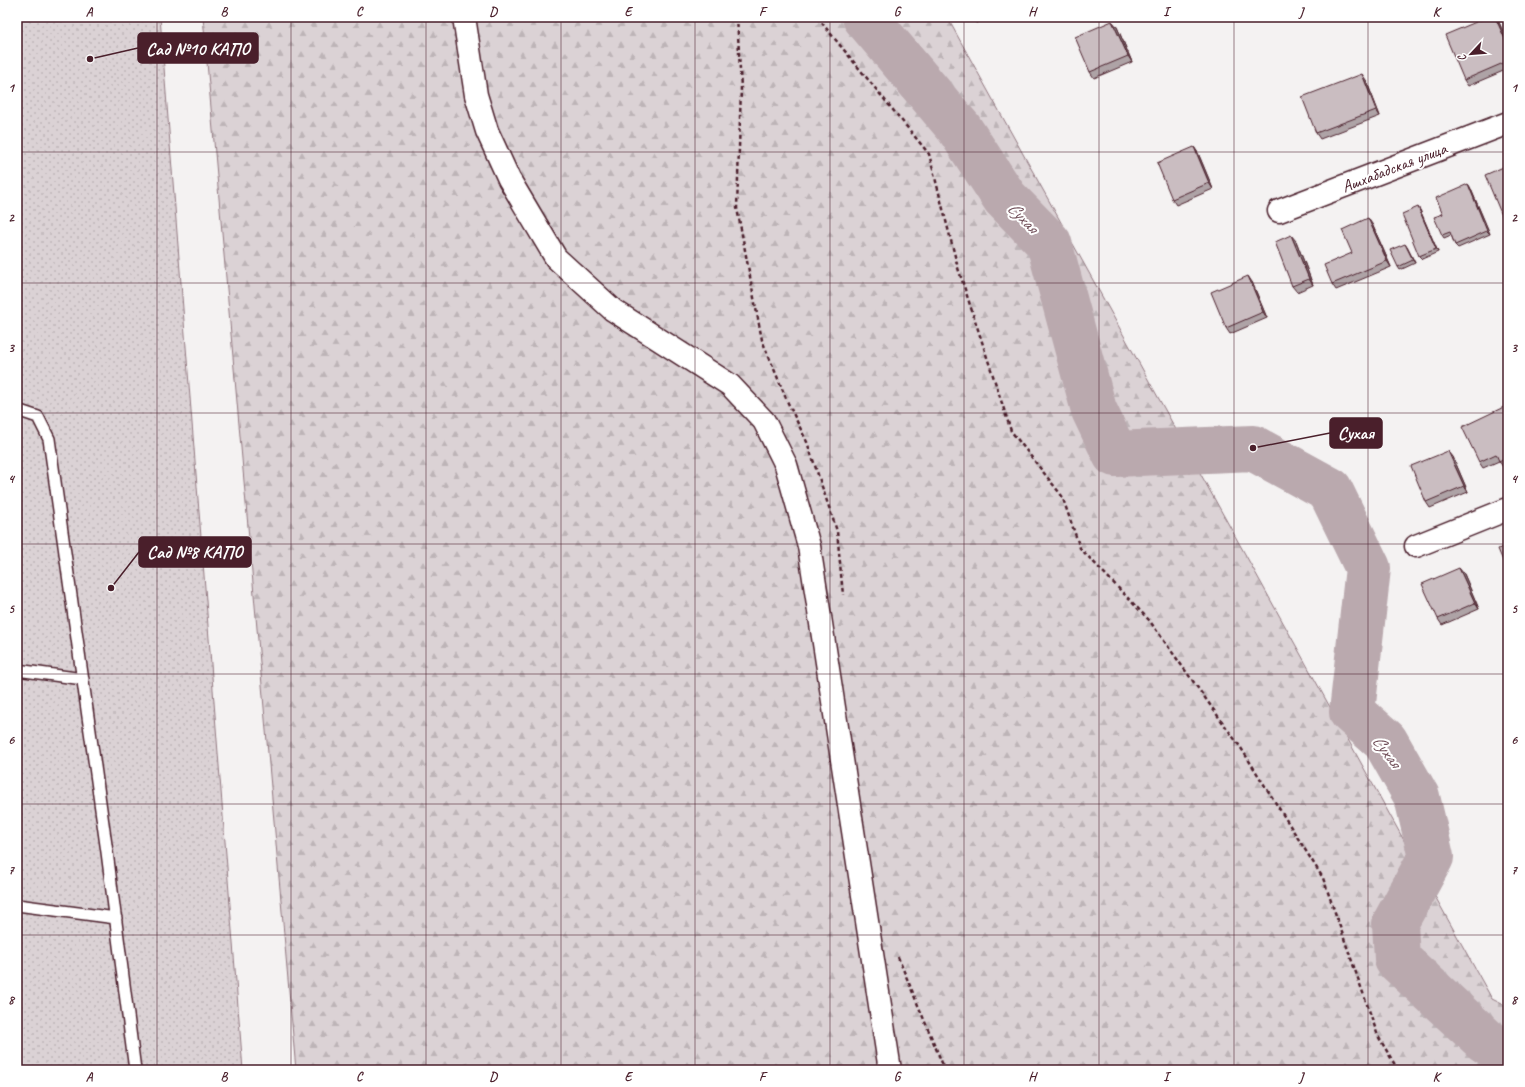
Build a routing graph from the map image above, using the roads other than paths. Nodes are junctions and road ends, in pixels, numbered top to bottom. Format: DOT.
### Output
graph roads {
  1 [pos="464,17"];
  2 [pos="1508,123"];
  3 [pos="1279,211"];
  4 [pos="17,410"];
  5 [pos="1508,509"];
  6 [pos="1416,546"];
  7 [pos="17,670"];
  8 [pos="83,679"];
  9 [pos="17,905"];
  10 [pos="116,918"];
  11 [pos="135,1070"];
  12 [pos="890,1070"];
  1 -- 12 [label="street"];
  2 -- 3 [label="street, Ашхабадская улица"];
  4 -- 8 [label="lane"];
  5 -- 6 [label="street"];
  7 -- 8 [label="lane"];
  8 -- 10 [label="lane"];
  9 -- 10 [label="lane"];
  10 -- 11 [label="lane"];
}
